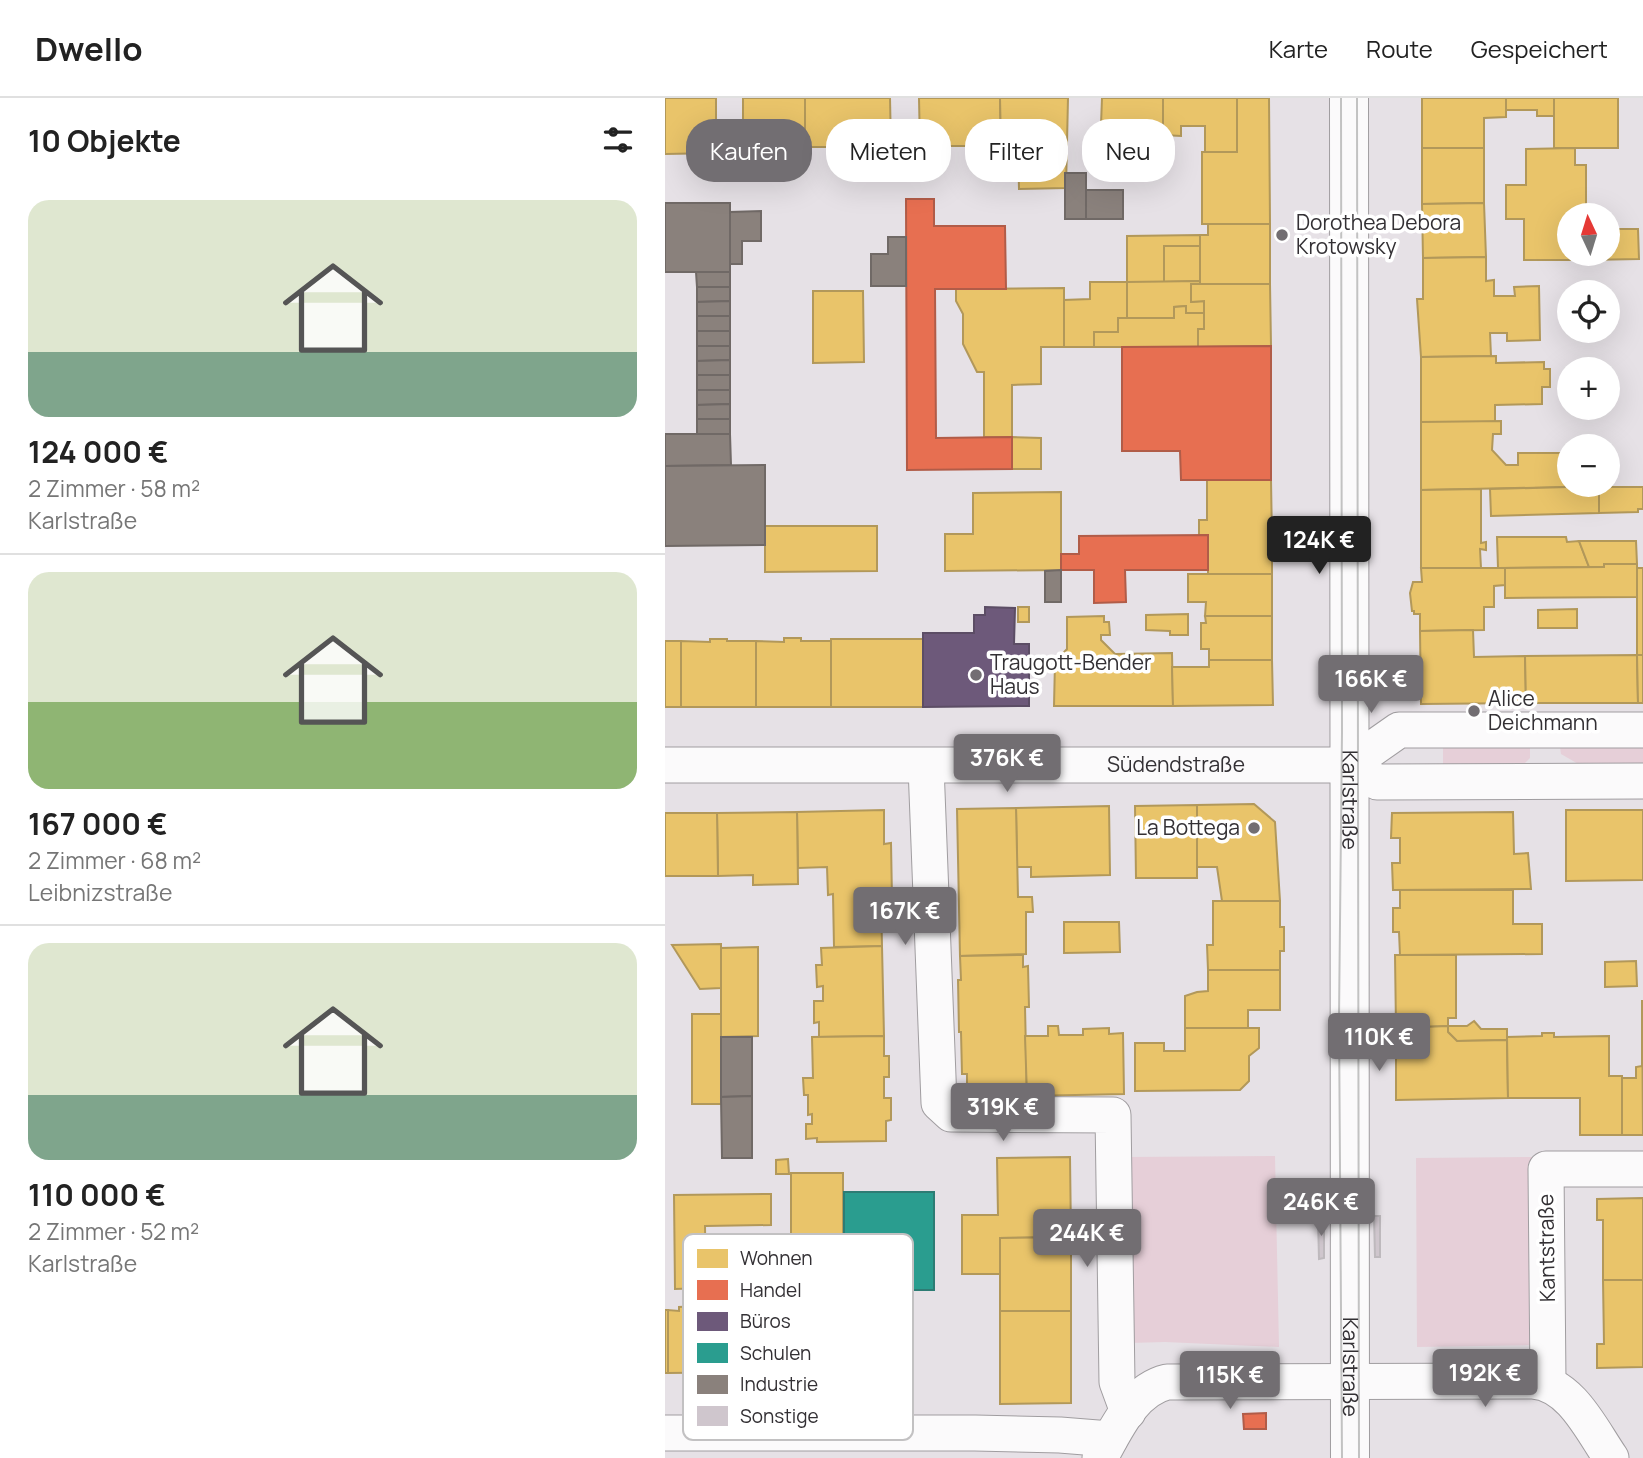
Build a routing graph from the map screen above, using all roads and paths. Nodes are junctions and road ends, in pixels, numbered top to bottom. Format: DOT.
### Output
graph roads {
  1 [pos="1349,98"];
  2 [pos="1541,730"];
  3 [pos="1643,730"];
  4 [pos="665,765"];
  5 [pos="1349,765"];
  6 [pos="926,766"];
  7 [pos="1643,780"];
  8 [pos="1542,781"];
  9 [pos="1643,1169"];
  10 [pos="1350,1382"];
  11 [pos="1548,1382"];
  12 [pos="665,1433"];
  13 [pos="683,1433"];
  14 [pos="913,1433"];
  15 [pos="1113,1436"];
  16 [pos="1350,1458"];
  17 [pos="1611,1458"];
  1 -- 5 [label="main road, Karlstraße"];
  2 -- 3 [label="street"];
  2 -- 5 [label="street"];
  2 -- 8 [label="street"];
  4 -- 6 [label="street, Südendstraße"];
  5 -- 6 [label="street, Südendstraße"];
  5 -- 8 [label="street, Südendstraße"];
  5 -- 10 [label="main road, Karlstraße"];
  6 -- 15 [label="street"];
  7 -- 8 [label="street, Südendstraße"];
  9 -- 11 [label="street, Kantstraße"];
  10 -- 11 [label="street"];
  10 -- 15 [label="street"];
  10 -- 16 [label="main road, Karlstraße"];
  11 -- 17 [label="street"];
  12 -- 13 [label="street"];
  14 -- 15 [label="street"];
}
